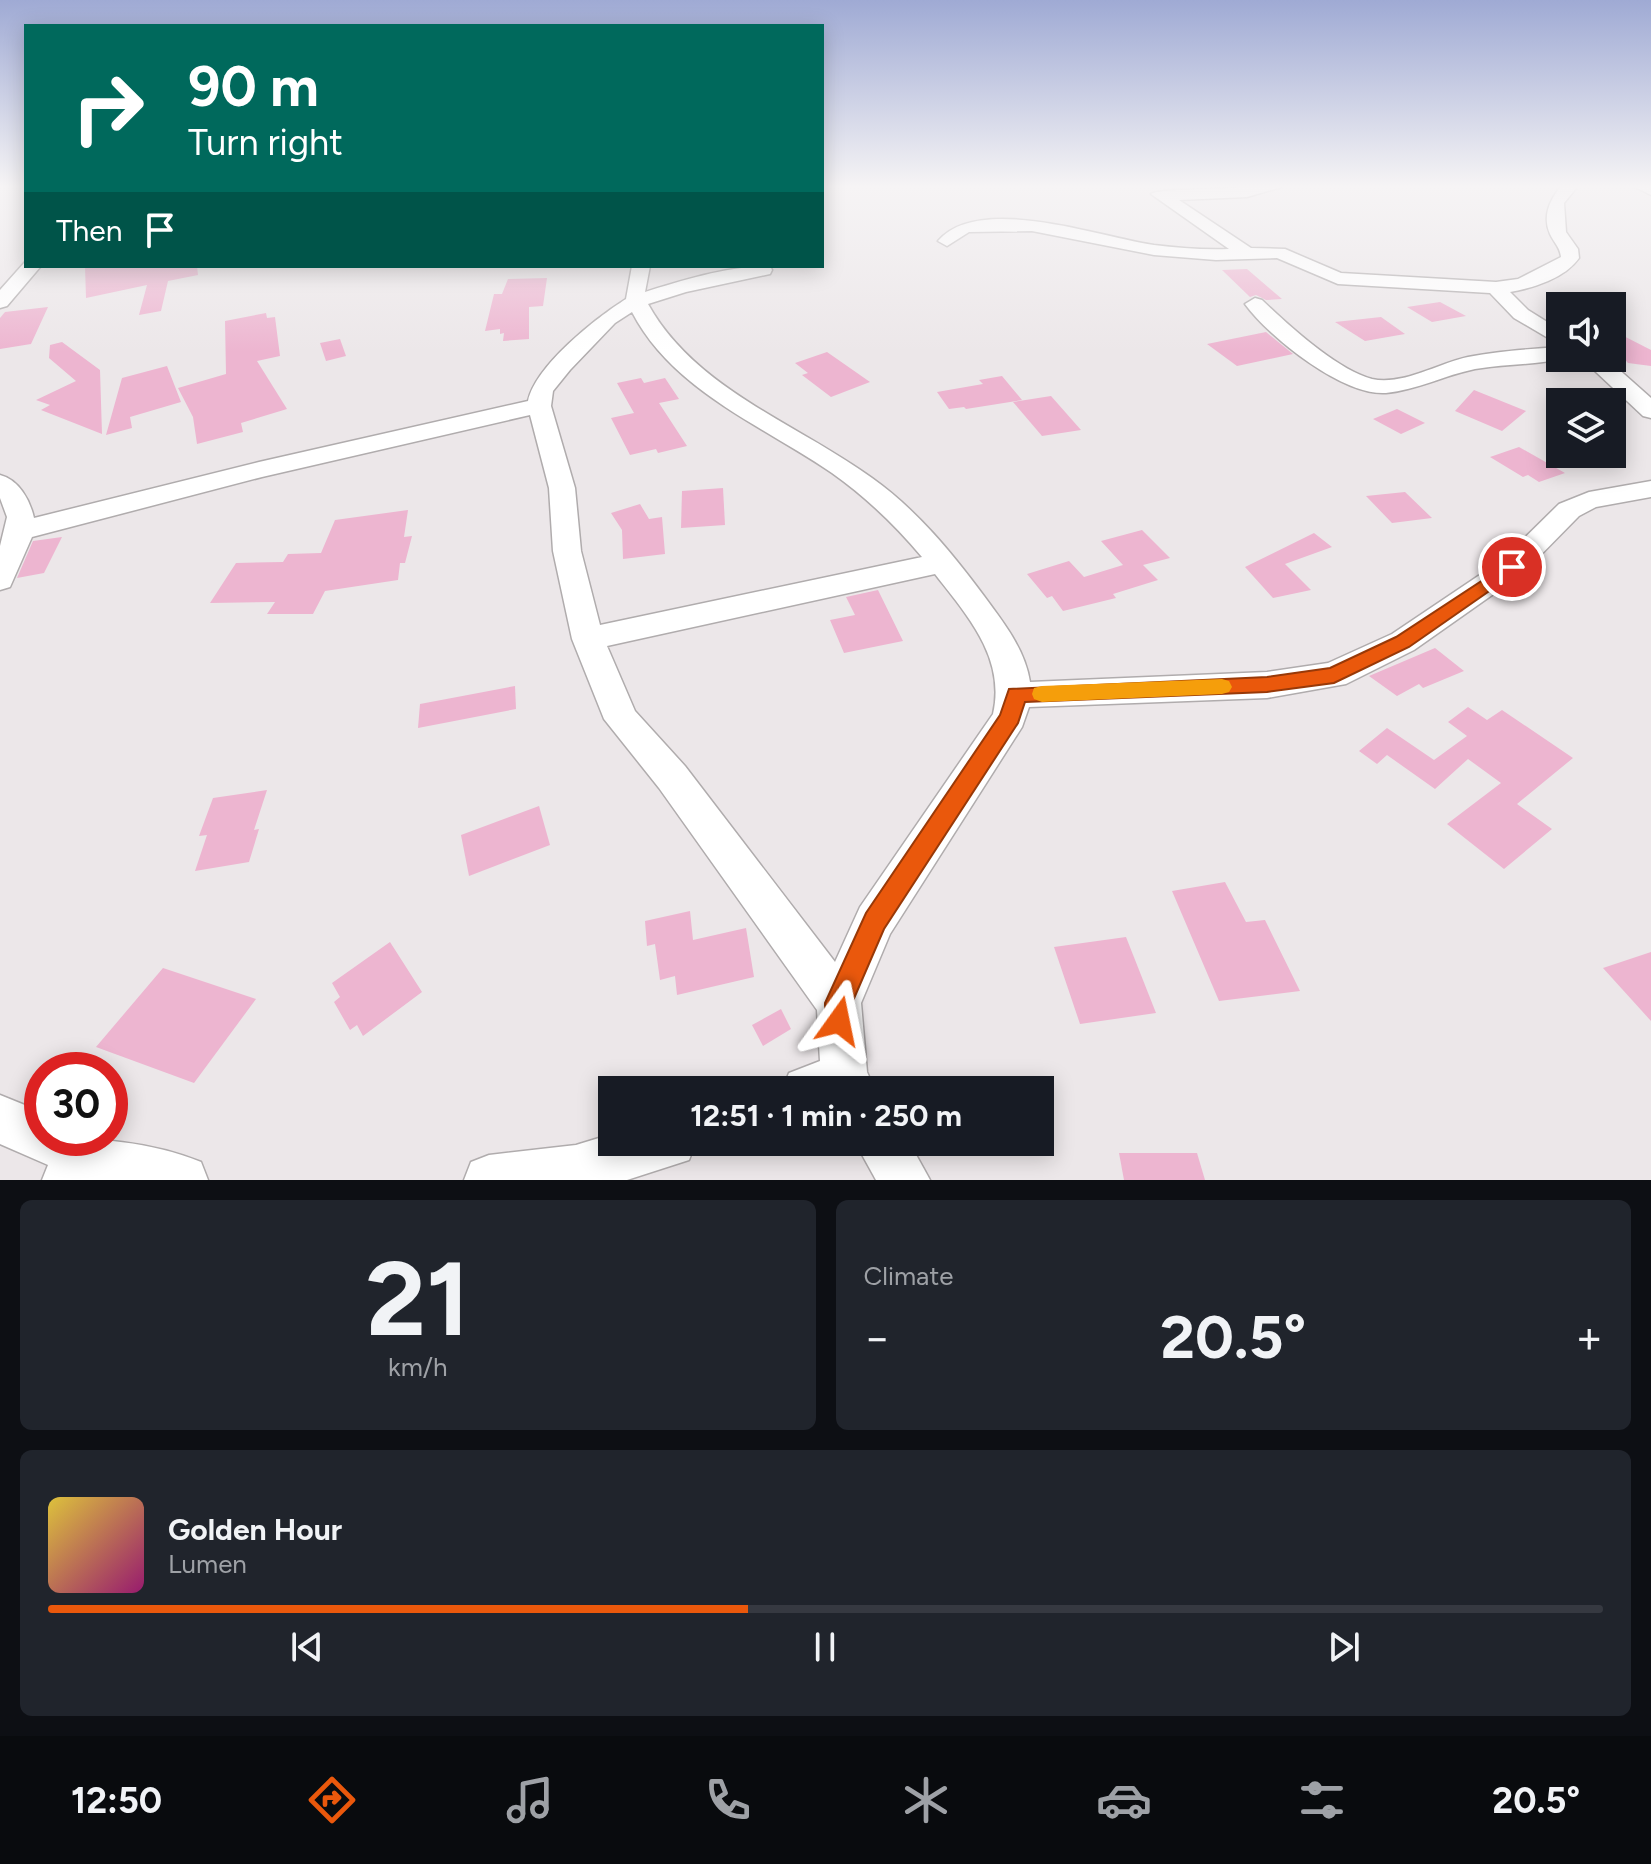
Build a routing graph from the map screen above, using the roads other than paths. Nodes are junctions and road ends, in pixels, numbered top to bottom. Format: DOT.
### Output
graph roads {
  1 [pos="1109,241"];
  2 [pos="1228,241"];
  3 [pos="1563,241"];
  4 [pos="1246,253"];
  5 [pos="24,264"];
  6 [pos="4,267"];
  7 [pos="30,268"];
  8 [pos="640,268"];
  9 [pos="763,270"];
  10 [pos="1496,288"];
  11 [pos="637,301"];
  12 [pos="0,302"];
  13 [pos="1255,304"];
  14 [pos="1546,330"];
  15 [pos="1546,355"];
  16 [pos="1611,372"];
  17 [pos="539,406"];
  18 [pos="1651,411"];
  19 [pos="0,483"];
  20 [pos="1651,489"];
  21 [pos="19,531"];
  22 [pos="944,562"];
  23 [pos="0,580"];
  24 [pos="588,639"];
  25 [pos="1016,695"];
  26 [pos="839,1003"];
  27 [pos="835,1076"];
  28 [pos="0,1119"];
  29 [pos="24,1130"];
  30 [pos="65,1156"];
  31 [pos="624,1156"];
  32 [pos="889,1156"];
  33 [pos="84,1171"];
  34 [pos="183,1180"];
  35 [pos="489,1180"];
  36 [pos="905,1180"];
  1 -- 4 [label="street"];
  2 -- 4 [label="street"];
  3 -- 10 [label="street"];
  4 -- 10 [label="street"];
  5 -- 6 [label="street"];
  7 -- 12 [label="street"];
  8 -- 11 [label="street"];
  9 -- 11 [label="street"];
  10 -- 14 [label="street"];
  11 -- 17 [label="street"];
  11 -- 22 [label="street"];
  13 -- 15 [label="street"];
  16 -- 18 [label="street"];
  17 -- 21 [label="street"];
  17 -- 24 [label="street"];
  19 -- 21 [label="street"];
  20 -- 25 [label="street"];
  21 -- 23 [label="street"];
  22 -- 24 [label="street"];
  22 -- 25 [label="street"];
  24 -- 26 [label="street"];
  25 -- 26 [label="street"];
  26 -- 27 [label="street"];
  28 -- 29 [label="street"];
  30 -- 33 [label="street"];
  31 -- 35 [label="street"];
  32 -- 36 [label="street"];
  33 -- 34 [label="street"];
}
